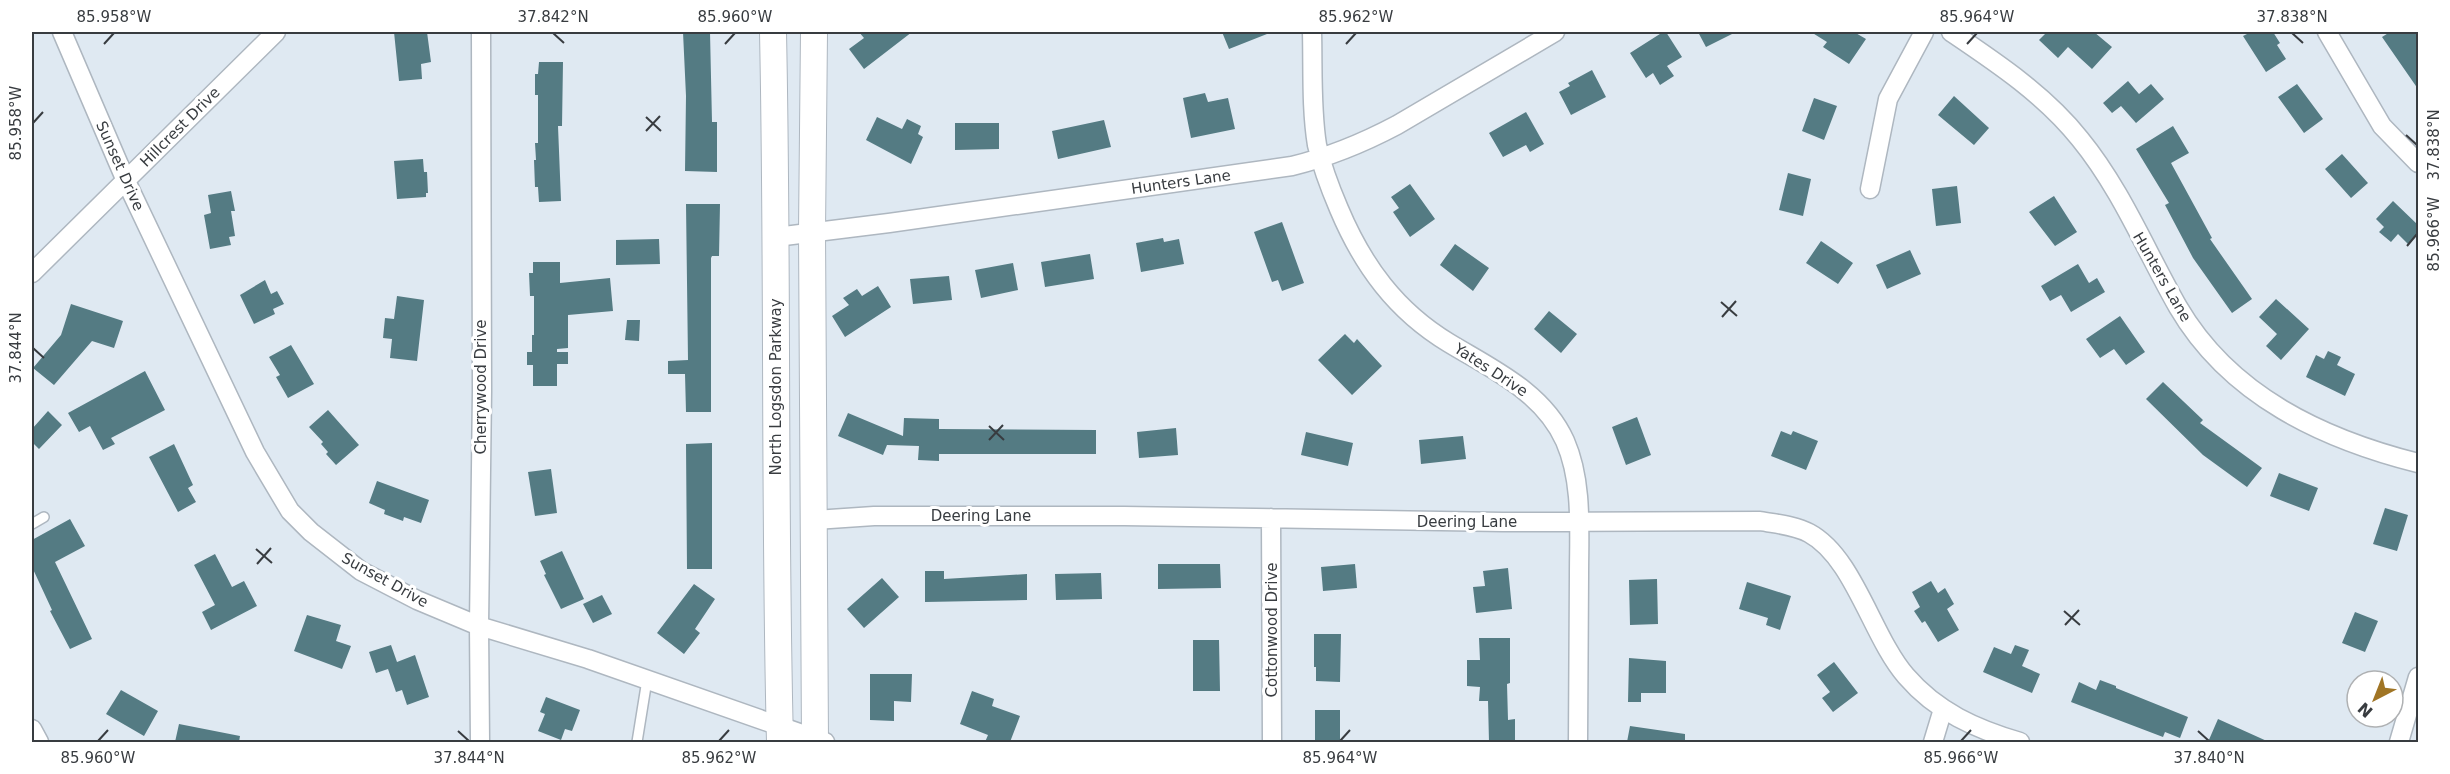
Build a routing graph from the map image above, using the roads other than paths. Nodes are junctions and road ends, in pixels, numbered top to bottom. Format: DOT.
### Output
graph roads {
  1 [pos="62,32"];
  2 [pos="276,32"];
  3 [pos="482,32"];
  4 [pos="773,32"];
  5 [pos="814,32"];
  6 [pos="1312,32"];
  7 [pos="1555,32"];
  8 [pos="1924,32"];
  9 [pos="1951,32"];
  10 [pos="2327,32"];
  11 [pos="1321,159"];
  12 [pos="2418,163"];
  13 [pos="126,181"];
  14 [pos="1870,189"];
  15 [pos="812,231"];
  16 [pos="776,237"];
  17 [pos="32,273"];
  18 [pos="2418,463"];
  19 [pos="44,517"];
  20 [pos="1271,518"];
  21 [pos="815,519"];
  22 [pos="1579,522"];
  23 [pos="32,524"];
  24 [pos="479,626"];
  25 [pos="2418,677"];
  26 [pos="646,680"];
  27 [pos="1943,709"];
  28 [pos="32,729"];
  29 [pos="780,735"];
  30 [pos="819,741"];
  31 [pos="39,742"];
  32 [pos="480,742"];
  33 [pos="637,742"];
  34 [pos="1272,742"];
  35 [pos="1578,742"];
  36 [pos="1932,742"];
  37 [pos="2020,742"];
  38 [pos="2399,742"];
  1 -- 13 [label="street, Sunset Drive"];
  2 -- 13 [label="street, Hillcrest Drive"];
  3 -- 24 [label="street, Cherrywood Drive"];
  4 -- 16 [label="main road, North Logsdon Parkway"];
  5 -- 15 [label="main road"];
  6 -- 11 [label="street, Yates Drive"];
  7 -- 11 [label="street, Hunters Lane"];
  8 -- 14 [label="street"];
  9 -- 18 [label="street, Hunters Lane"];
  10 -- 12 [label="street"];
  11 -- 15 [label="street, Hunters Lane"];
  11 -- 22 [label="street, Yates Drive"];
  13 -- 17 [label="street, Hillcrest Drive"];
  13 -- 24 [label="street, Sunset Drive"];
  15 -- 16 [label="street, Hunters Lane"];
  15 -- 21 [label="main road"];
  16 -- 29 [label="main road, North Logsdon Parkway"];
  19 -- 23 [label="lane"];
  20 -- 21 [label="street, Deering Lane"];
  20 -- 22 [label="street, Deering Lane"];
  20 -- 34 [label="street, Cottonwood Drive"];
  21 -- 30 [label="main road"];
  22 -- 27 [label="street, Deering Lane"];
  22 -- 35 [label="street, Yates Drive"];
  24 -- 26 [label="street, Sunset Drive"];
  24 -- 32 [label="street, Cherrywood Drive"];
  25 -- 38 [label="street"];
  26 -- 29 [label="street, Sunset Drive"];
  26 -- 33 [label="lane"];
  27 -- 36 [label="street"];
  27 -- 37 [label="street, Deering Lane"];
  28 -- 31 [label="street"];
  29 -- 30 [label="street, Sunset Drive"];
}
